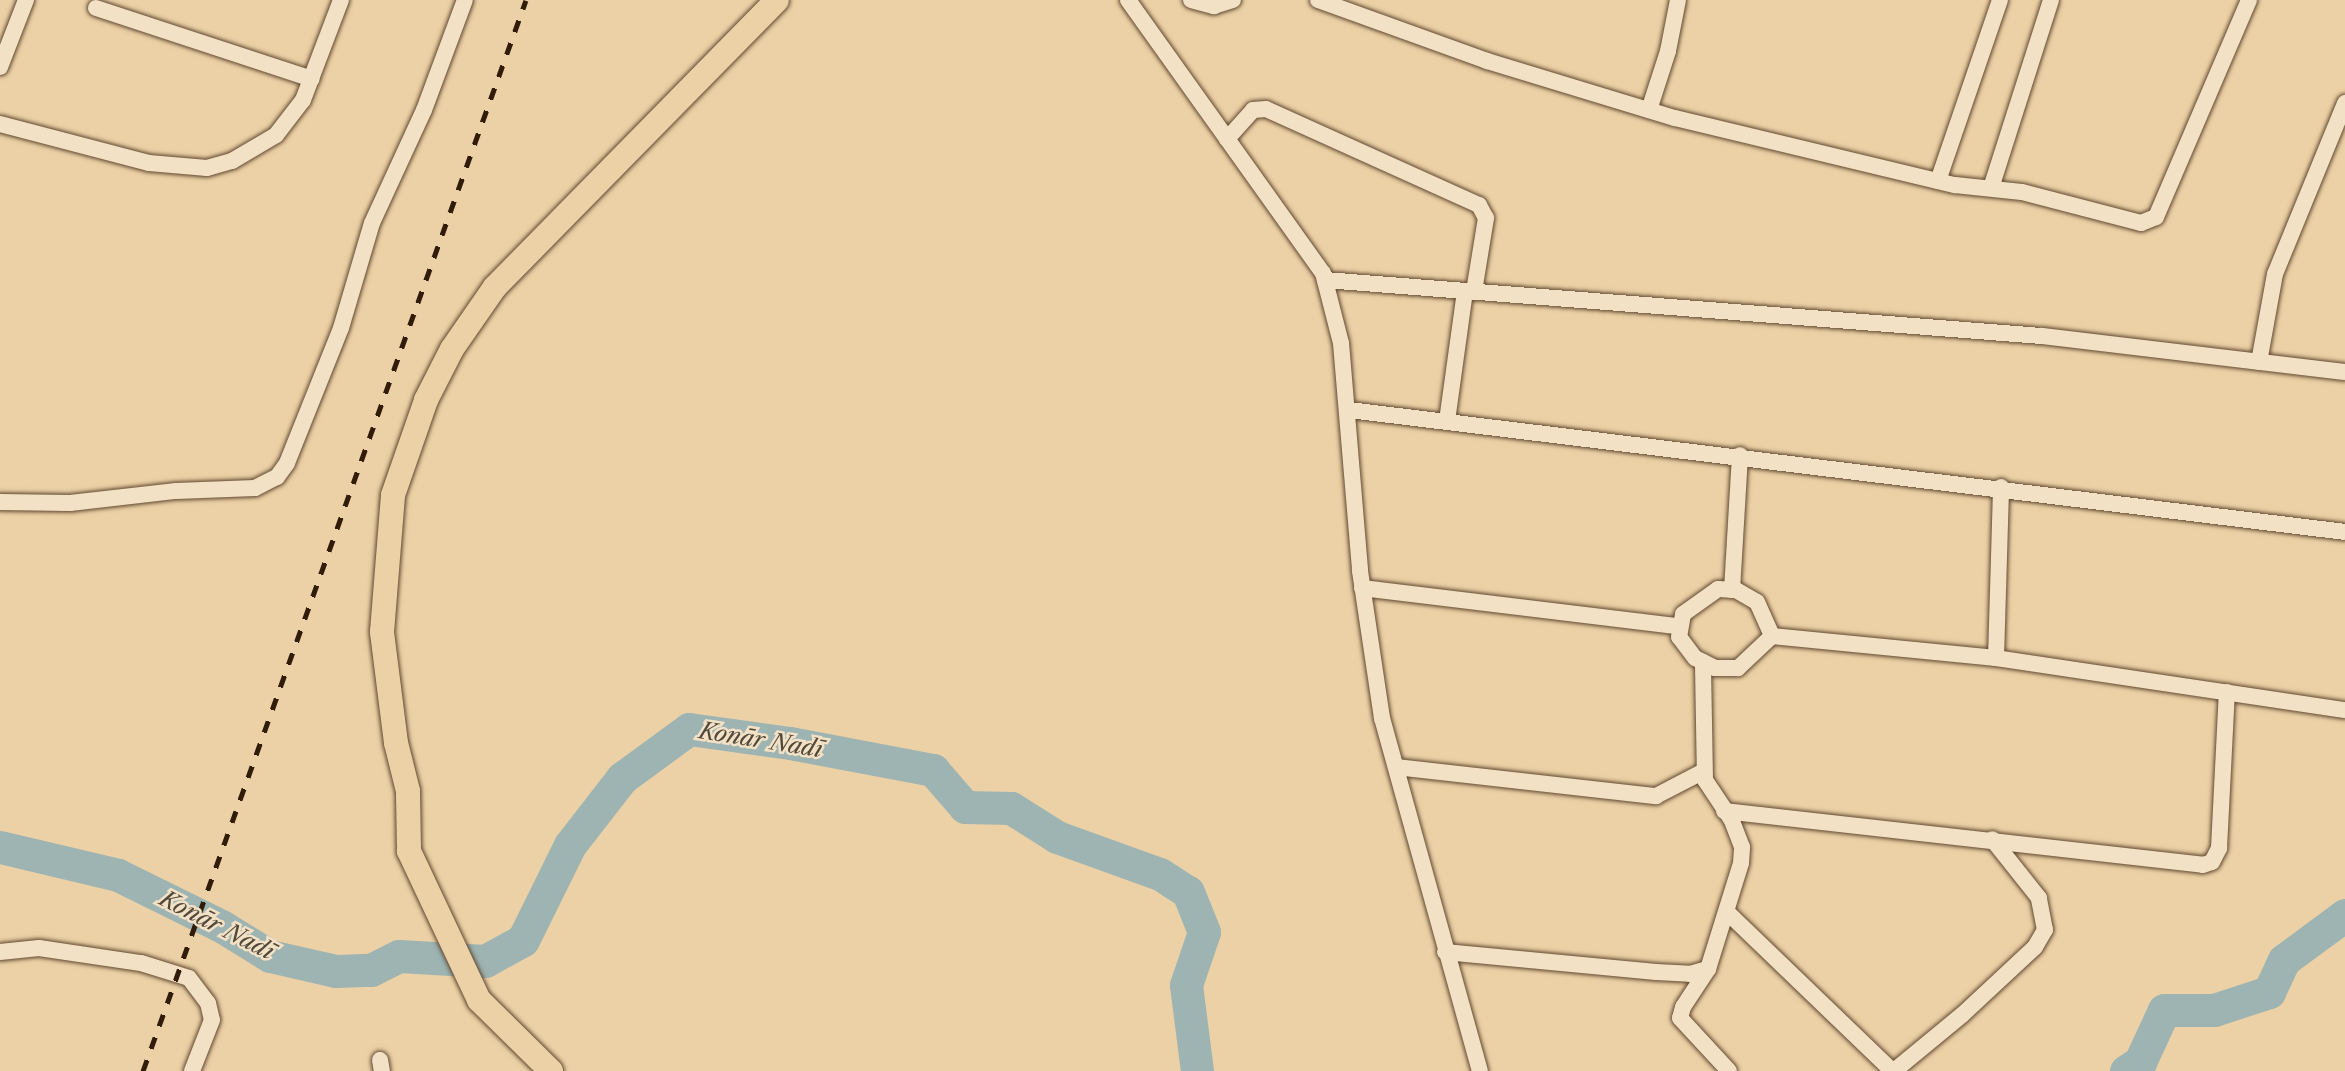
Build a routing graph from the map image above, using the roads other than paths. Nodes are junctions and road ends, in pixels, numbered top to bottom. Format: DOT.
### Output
graph roads {
  1 [pos="26,0"];
  2 [pos="341,0"];
  3 [pos="465,0"];
  4 [pos="777,0"];
  5 [pos="1128,0"];
  6 [pos="1191,0"];
  7 [pos="1233,0"];
  8 [pos="1318,0"];
  9 [pos="1678,0"];
  10 [pos="2000,0"];
  11 [pos="2051,0"];
  12 [pos="2249,0"];
  13 [pos="96,8"];
  14 [pos="0,67"];
  15 [pos="312,79"];
  16 [pos="2345,103"];
  17 [pos="1649,110"];
  18 [pos="0,124"];
  19 [pos="1227,139"];
  20 [pos="1938,181"];
  21 [pos="1991,188"];
  22 [pos="1325,279"];
  23 [pos="1469,291"];
  24 [pos="2259,362"];
  25 [pos="2345,372"];
  26 [pos="1349,410"];
  27 [pos="1447,421"];
  28 [pos="1740,455"];
  29 [pos="2001,486"];
  30 [pos="0,502"];
  31 [pos="2345,532"];
  32 [pos="1362,588"];
  33 [pos="1732,590"];
  34 [pos="1678,626"];
  35 [pos="1772,636"];
  36 [pos="1996,658"];
  37 [pos="1703,662"];
  38 [pos="2227,692"];
  39 [pos="2345,710"];
  40 [pos="1396,767"];
  41 [pos="1704,771"];
  42 [pos="1724,811"];
  43 [pos="1992,839"];
  44 [pos="1727,912"];
  45 [pos="0,952"];
  46 [pos="1445,952"];
  47 [pos="1708,969"];
  48 [pos="192,1071"];
  49 [pos="551,1071"];
  50 [pos="1480,1071"];
  51 [pos="1729,1071"];
  52 [pos="1893,1071"];
  1 -- 14 [label="street"];
  2 -- 15 [label="street"];
  3 -- 30 [label="street"];
  4 -- 49 [label="main road"];
  5 -- 19 [label="street"];
  6 -- 7 [label="street"];
  8 -- 17 [label="street"];
  9 -- 17 [label="street"];
  10 -- 20 [label="street"];
  11 -- 21 [label="street"];
  12 -- 21 [label="street"];
  13 -- 15 [label="street"];
  15 -- 18 [label="street"];
  16 -- 24 [label="street"];
  17 -- 20 [label="street"];
  19 -- 22 [label="street"];
  19 -- 23 [label="street"];
  20 -- 21 [label="street"];
  22 -- 23 [label="street"];
  22 -- 26 [label="street"];
  23 -- 24 [label="street"];
  23 -- 27 [label="street"];
  24 -- 25 [label="street"];
  26 -- 27 [label="street"];
  26 -- 32 [label="street"];
  27 -- 28 [label="street"];
  28 -- 29 [label="street"];
  28 -- 33 [label="street"];
  29 -- 31 [label="street"];
  29 -- 36 [label="street"];
  32 -- 34 [label="street"];
  32 -- 40 [label="street"];
  33 -- 34 [label="street"];
  33 -- 35 [label="street"];
  34 -- 37 [label="street"];
  35 -- 36 [label="street"];
  35 -- 37 [label="street"];
  36 -- 38 [label="street"];
  37 -- 41 [label="street"];
  38 -- 39 [label="street"];
  38 -- 43 [label="street"];
  40 -- 41 [label="street"];
  40 -- 46 [label="street"];
  41 -- 42 [label="street"];
  42 -- 43 [label="street"];
  42 -- 44 [label="street"];
  43 -- 52 [label="street"];
  44 -- 47 [label="street"];
  44 -- 52 [label="street"];
  45 -- 48 [label="street"];
  46 -- 47 [label="street"];
  46 -- 50 [label="street"];
  47 -- 51 [label="street"];
}
